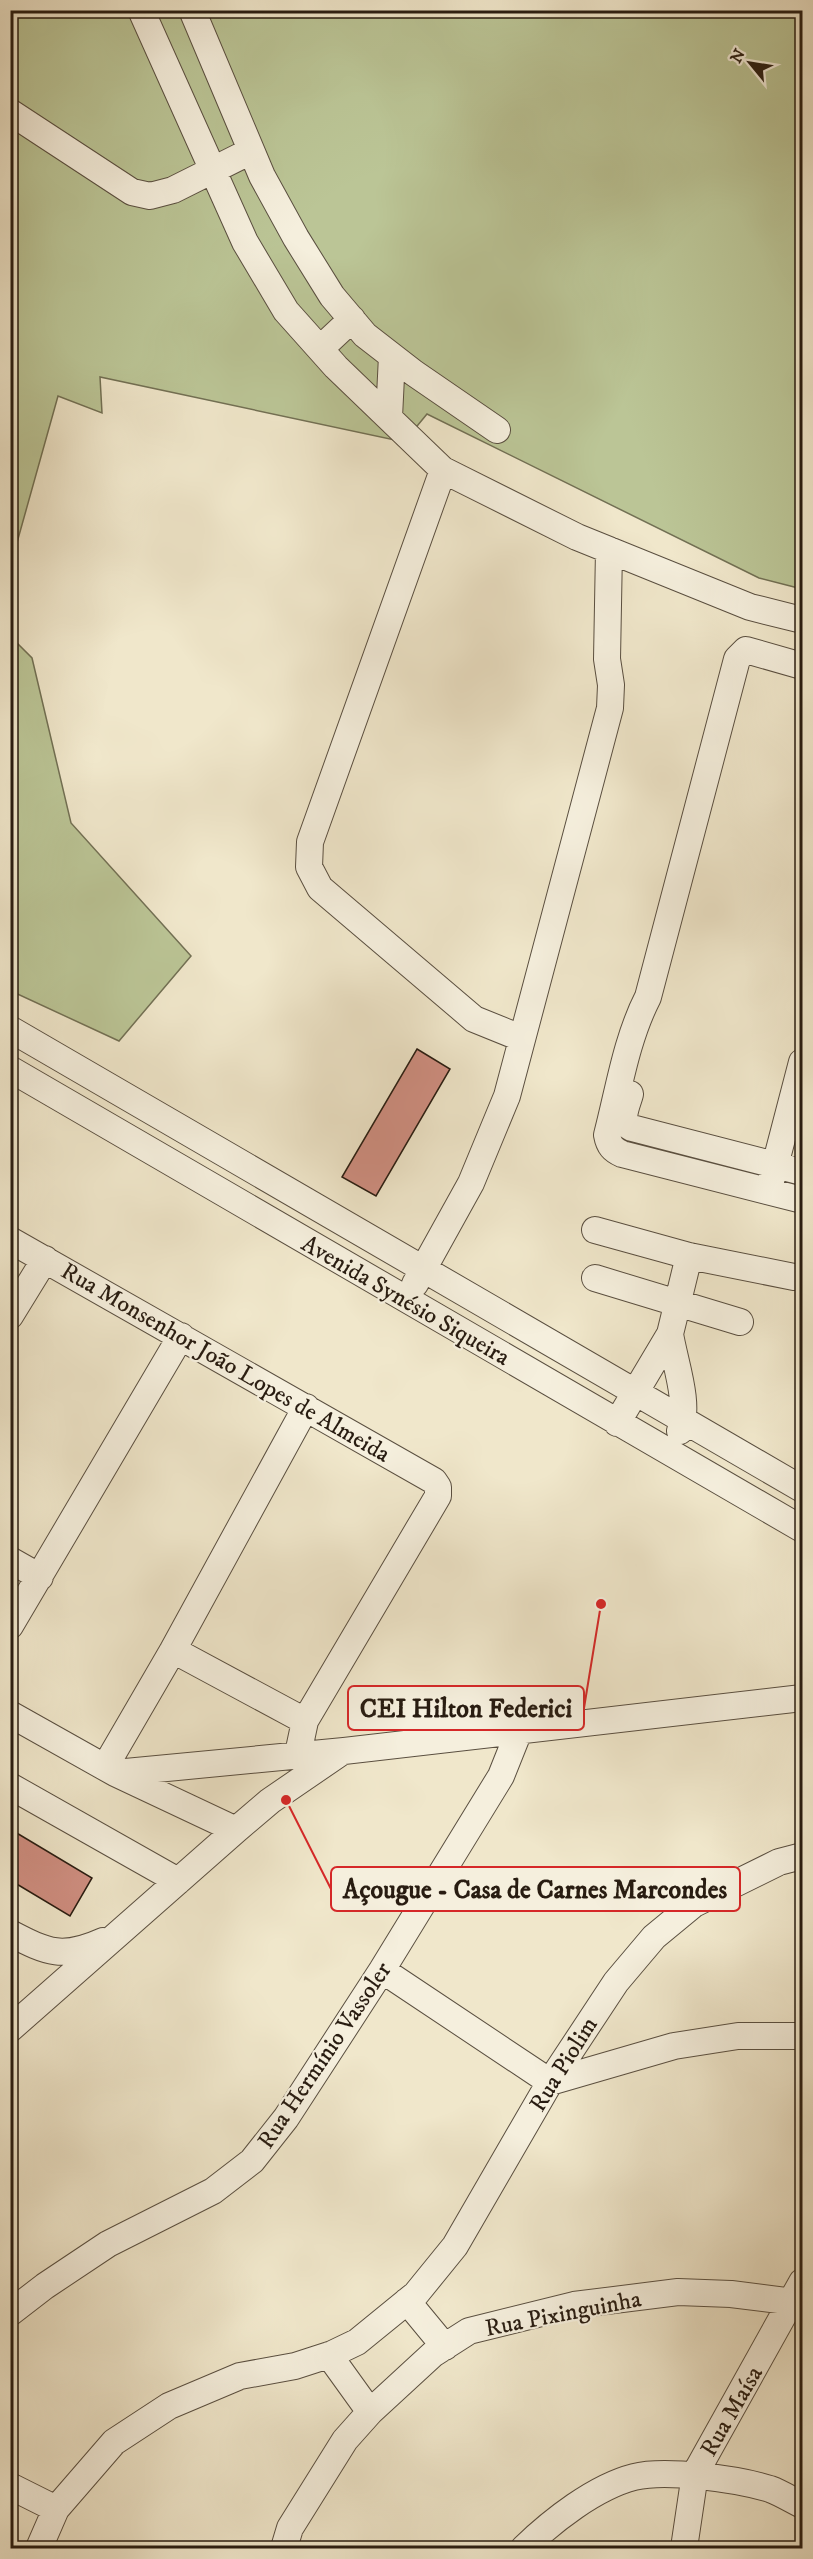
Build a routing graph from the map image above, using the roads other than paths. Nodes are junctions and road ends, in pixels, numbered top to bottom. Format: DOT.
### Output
graph roads {
  1 [pos="141,10"];
  2 [pos="192,10"];
  3 [pos="10,112"];
  4 [pos="251,151"];
  5 [pos="212,171"];
  6 [pos="352,319"];
  7 [pos="320,349"];
  8 [pos="392,356"];
  9 [pos="389,417"];
  10 [pos="497,430"];
  11 [pos="443,470"];
  12 [pos="609,550"];
  13 [pos="802,620"];
  14 [pos="802,666"];
  15 [pos="648,997"];
  16 [pos="10,1029"];
  17 [pos="521,1038"];
  18 [pos="802,1062"];
  19 [pos="10,1069"];
  20 [pos="775,1165"];
  21 [pos="802,1172"];
  22 [pos="768,1191"];
  23 [pos="802,1200"];
  24 [pos="595,1230"];
  25 [pos="10,1240"];
  26 [pos="689,1256"];
  27 [pos="45,1259"];
  28 [pos="424,1268"];
  29 [pos="794,1277"];
  30 [pos="595,1278"];
  31 [pos="406,1300"];
  32 [pos="678,1303"];
  33 [pos="10,1316"];
  34 [pos="740,1322"];
  35 [pos="670,1334"];
  36 [pos="181,1336"];
  37 [pos="635,1391"];
  38 [pos="306,1407"];
  39 [pos="684,1421"];
  40 [pos="617,1423"];
  41 [pos="673,1454"];
  42 [pos="802,1489"];
  43 [pos="802,1529"];
  44 [pos="10,1560"];
  45 [pos="40,1577"];
  46 [pos="10,1626"];
  47 [pos="174,1650"];
  48 [pos="802,1698"];
  49 [pos="10,1714"];
  50 [pos="305,1721"];
  51 [pos="519,1731"];
  52 [pos="344,1751"];
  53 [pos="298,1754"];
  54 [pos="110,1770"];
  55 [pos="10,1786"];
  56 [pos="236,1830"];
  57 [pos="802,1856"];
  58 [pos="178,1881"];
  59 [pos="10,1933"];
  60 [pos="116,1935"];
  61 [pos="382,1971"];
  62 [pos="10,2029"];
  63 [pos="802,2036"];
  64 [pos="550,2082"];
  65 [pos="800,2295"];
  66 [pos="407,2301"];
  67 [pos="10,2313"];
  68 [pos="445,2347"];
  69 [pos="329,2355"];
  70 [pos="370,2412"];
  71 [pos="695,2474"];
  72 [pos="10,2486"];
  73 [pos="802,2505"];
  74 [pos="53,2515"];
  75 [pos="25,2548"];
  76 [pos="39,2548"];
  77 [pos="284,2548"];
  78 [pos="524,2548"];
  79 [pos="684,2548"];
  1 -- 5 [label="street"];
  2 -- 4 [label="street"];
  3 -- 5 [label="street"];
  4 -- 5 [label="street"];
  4 -- 6 [label="street"];
  5 -- 7 [label="street"];
  6 -- 7 [label="street"];
  6 -- 8 [label="street"];
  7 -- 9 [label="street"];
  8 -- 9 [label="street"];
  8 -- 10 [label="street"];
  9 -- 11 [label="street"];
  11 -- 12 [label="street"];
  11 -- 17 [label="street"];
  12 -- 13 [label="street"];
  12 -- 17 [label="street"];
  14 -- 15 [label="street"];
  15 -- 20 [label="street"];
  15 -- 22 [label="street"];
  16 -- 28 [label="street, Avenida Synésio Siqueira"];
  17 -- 28 [label="street"];
  18 -- 20 [label="street"];
  19 -- 31 [label="street, Avenida Synésio Siqueira"];
  20 -- 21 [label="street"];
  20 -- 22 [label="street"];
  22 -- 23 [label="street"];
  24 -- 26 [label="street"];
  25 -- 27 [label="street, Rua Monsenhor João Lopes de Almeida"];
  26 -- 29 [label="street"];
  26 -- 32 [label="street"];
  27 -- 33 [label="street"];
  27 -- 36 [label="street, Rua Monsenhor João Lopes de Almeida"];
  28 -- 31 [label="street"];
  28 -- 37 [label="street, Avenida Synésio Siqueira"];
  30 -- 32 [label="street"];
  31 -- 40 [label="street, Avenida Synésio Siqueira"];
  32 -- 34 [label="street"];
  32 -- 35 [label="street"];
  35 -- 37 [label="street"];
  35 -- 39 [label="street"];
  36 -- 38 [label="street, Rua Monsenhor João Lopes de Almeida"];
  36 -- 45 [label="street"];
  37 -- 39 [label="street, Avenida Synésio Siqueira"];
  37 -- 40 [label="street"];
  38 -- 47 [label="street"];
  38 -- 50 [label="street, Rua Monsenhor João Lopes de Almeida"];
  39 -- 41 [label="street"];
  39 -- 42 [label="street, Avenida Synésio Siqueira"];
  40 -- 41 [label="street, Avenida Synésio Siqueira"];
  41 -- 43 [label="street, Avenida Synésio Siqueira"];
  44 -- 45 [label="street"];
  45 -- 46 [label="street"];
  47 -- 50 [label="street"];
  47 -- 54 [label="street"];
  48 -- 51 [label="street"];
  49 -- 54 [label="street"];
  50 -- 53 [label="street"];
  51 -- 52 [label="street"];
  51 -- 61 [label="street, Rua Hermínio Vassoler"];
  52 -- 53 [label="street"];
  52 -- 56 [label="street"];
  53 -- 54 [label="street"];
  54 -- 56 [label="street"];
  55 -- 58 [label="street"];
  56 -- 58 [label="street"];
  57 -- 64 [label="street, Rua Piolim"];
  58 -- 60 [label="street"];
  59 -- 60 [label="street"];
  60 -- 62 [label="street"];
  61 -- 64 [label="street"];
  61 -- 67 [label="street, Rua Hermínio Vassoler"];
  63 -- 64 [label="street"];
  64 -- 66 [label="street, Rua Piolim"];
  65 -- 68 [label="street, Rua Pixinguinha"];
  65 -- 71 [label="street, Rua Maísa"];
  66 -- 68 [label="street"];
  66 -- 69 [label="street, Rua Piolim"];
  68 -- 70 [label="street, Rua Pixinguinha"];
  69 -- 70 [label="street"];
  69 -- 74 [label="street, Rua Piolim"];
  70 -- 77 [label="street, Rua Pixinguinha"];
  71 -- 73 [label="street"];
  71 -- 78 [label="street"];
  71 -- 79 [label="street, Rua Maísa"];
  72 -- 74 [label="street"];
  74 -- 75 [label="street"];
  74 -- 76 [label="street"];
}
